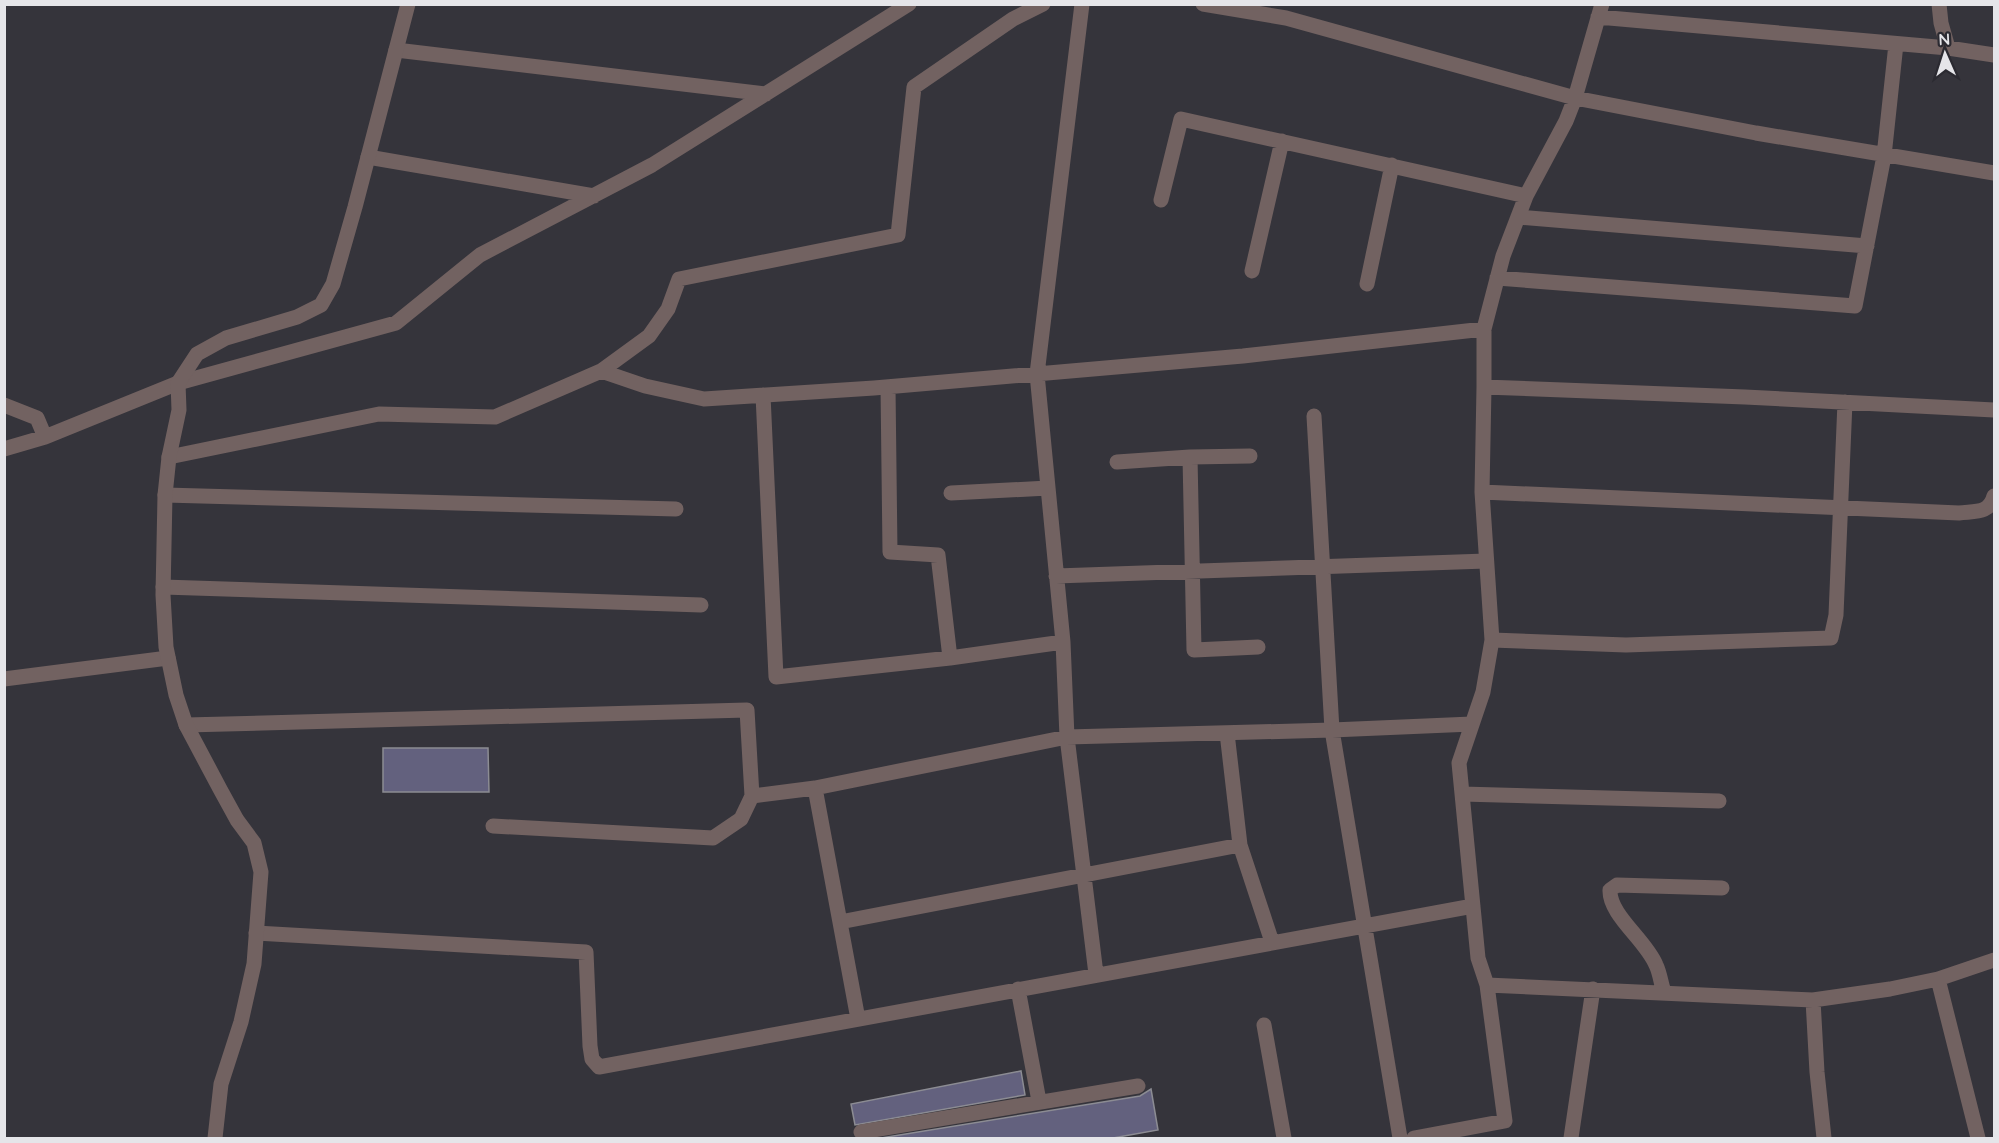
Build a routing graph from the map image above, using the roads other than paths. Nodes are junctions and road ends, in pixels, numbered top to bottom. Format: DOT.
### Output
graph roads {
  1 [pos="408,4"];
  2 [pos="909,4"];
  3 [pos="1043,4"];
  4 [pos="1082,4"];
  5 [pos="1940,4"];
  6 [pos="1210,5"];
  7 [pos="1600,11"];
  8 [pos="1896,44"];
  9 [pos="1948,48"];
  10 [pos="396,50"];
  11 [pos="1995,55"];
  12 [pos="766,94"];
  13 [pos="1575,98"];
  14 [pos="1282,141"];
  15 [pos="1884,156"];
  16 [pos="368,157"];
  17 [pos="1392,165"];
  18 [pos="1995,173"];
  19 [pos="594,196"];
  20 [pos="1526,196"];
  21 [pos="1161,200"];
  22 [pos="1518,217"];
  23 [pos="1867,246"];
  24 [pos="1252,271"];
  25 [pos="1497,278"];
  26 [pos="1367,284"];
  27 [pos="1484,329"];
  28 [pos="601,371"];
  29 [pos="1037,374"];
  30 [pos="178,383"];
  31 [pos="888,387"];
  32 [pos="1484,387"];
  33 [pos="763,395"];
  34 [pos="1845,402"];
  35 [pos="4,405"];
  36 [pos="1995,410"];
  37 [pos="1314,416"];
  38 [pos="45,437"];
  39 [pos="4,449"];
  40 [pos="1250,456"];
  41 [pos="1190,457"];
  42 [pos="169,458"];
  43 [pos="1117,462"];
  44 [pos="1048,488"];
  45 [pos="1482,492"];
  46 [pos="951,493"];
  47 [pos="165,495"];
  48 [pos="1995,496"];
  49 [pos="676,509"];
  50 [pos="1840,509"];
  51 [pos="1486,561"];
  52 [pos="1324,567"];
  53 [pos="1192,571"];
  54 [pos="1056,576"];
  55 [pos="163,586"];
  56 [pos="701,605"];
  57 [pos="1492,640"];
  58 [pos="1063,642"];
  59 [pos="1258,646"];
  60 [pos="168,658"];
  61 [pos="950,658"];
  62 [pos="4,679"];
  63 [pos="1472,724"];
  64 [pos="186,725"];
  65 [pos="1332,730"];
  66 [pos="1227,733"];
  67 [pos="1067,737"];
  68 [pos="815,788"];
  69 [pos="1462,794"];
  70 [pos="752,796"];
  71 [pos="1719,801"];
  72 [pos="493,826"];
  73 [pos="1240,845"];
  74 [pos="1084,873"];
  75 [pos="1722,888"];
  76 [pos="1473,906"];
  77 [pos="840,922"];
  78 [pos="1365,925"];
  79 [pos="256,933"];
  80 [pos="1272,942"];
  81 [pos="1995,960"];
  82 [pos="1096,974"];
  83 [pos="1938,979"];
  84 [pos="1487,985"];
  85 [pos="1017,989"];
  86 [pos="1593,989"];
  87 [pos="1664,993"];
  88 [pos="1813,1000"];
  89 [pos="858,1019"];
  90 [pos="1264,1025"];
  91 [pos="1138,1086"];
  92 [pos="1039,1101"];
  93 [pos="861,1132"];
  94 [pos="215,1138"];
  95 [pos="1284,1138"];
  96 [pos="1400,1138"];
  97 [pos="1414,1138"];
  98 [pos="1571,1138"];
  99 [pos="1824,1138"];
  100 [pos="1978,1138"];
  1 -- 10 [label="street"];
  2 -- 12 [label="street"];
  3 -- 28 [label="street"];
  4 -- 29 [label="street"];
  5 -- 9 [label="street"];
  6 -- 13 [label="street"];
  7 -- 8 [label="street"];
  7 -- 13 [label="street"];
  8 -- 9 [label="street"];
  8 -- 15 [label="street"];
  9 -- 11 [label="street"];
  10 -- 12 [label="street"];
  10 -- 16 [label="street"];
  12 -- 19 [label="street"];
  13 -- 15 [label="street"];
  13 -- 20 [label="street"];
  14 -- 17 [label="street"];
  14 -- 21 [label="street"];
  14 -- 24 [label="street"];
  15 -- 18 [label="street"];
  15 -- 23 [label="street"];
  16 -- 19 [label="street"];
  16 -- 30 [label="street"];
  17 -- 20 [label="street"];
  17 -- 26 [label="street"];
  19 -- 30 [label="street"];
  20 -- 22 [label="street"];
  22 -- 23 [label="street"];
  22 -- 25 [label="street"];
  23 -- 25 [label="street"];
  25 -- 27 [label="street"];
  27 -- 29 [label="street"];
  27 -- 32 [label="street"];
  28 -- 33 [label="street"];
  28 -- 42 [label="street"];
  29 -- 31 [label="street"];
  29 -- 44 [label="street"];
  30 -- 38 [label="street"];
  30 -- 42 [label="street"];
  31 -- 33 [label="street"];
  31 -- 61 [label="street"];
  32 -- 34 [label="street"];
  32 -- 45 [label="street"];
  33 -- 61 [label="street"];
  34 -- 36 [label="street"];
  34 -- 50 [label="street"];
  35 -- 38 [label="street"];
  37 -- 52 [label="street"];
  38 -- 39 [label="street"];
  40 -- 41 [label="street"];
  41 -- 43 [label="street"];
  41 -- 53 [label="street"];
  42 -- 47 [label="street"];
  44 -- 46 [label="street"];
  44 -- 54 [label="street"];
  45 -- 50 [label="street"];
  45 -- 51 [label="street"];
  47 -- 49 [label="street"];
  47 -- 55 [label="street"];
  48 -- 50 [label="street"];
  50 -- 57 [label="street"];
  51 -- 52 [label="street"];
  51 -- 57 [label="street"];
  52 -- 53 [label="street"];
  52 -- 65 [label="street"];
  53 -- 54 [label="street"];
  53 -- 59 [label="street"];
  54 -- 58 [label="street"];
  55 -- 56 [label="street"];
  55 -- 60 [label="street"];
  57 -- 63 [label="street"];
  58 -- 61 [label="street"];
  58 -- 67 [label="street"];
  60 -- 62 [label="street"];
  60 -- 64 [label="street"];
  63 -- 65 [label="street"];
  63 -- 69 [label="street"];
  64 -- 70 [label="street"];
  64 -- 79 [label="street"];
  65 -- 66 [label="street"];
  65 -- 78 [label="street"];
  66 -- 67 [label="street"];
  66 -- 73 [label="street"];
  67 -- 68 [label="street"];
  67 -- 74 [label="street"];
  68 -- 70 [label="street"];
  68 -- 77 [label="street"];
  69 -- 71 [label="street"];
  69 -- 76 [label="street"];
  70 -- 72 [label="street"];
  73 -- 74 [label="street"];
  73 -- 80 [label="street"];
  74 -- 77 [label="street"];
  74 -- 82 [label="street"];
  75 -- 87 [label="street"];
  76 -- 78 [label="street"];
  76 -- 84 [label="street"];
  77 -- 89 [label="street"];
  78 -- 80 [label="street"];
  78 -- 96 [label="street"];
  79 -- 89 [label="street"];
  79 -- 94 [label="street"];
  80 -- 82 [label="street"];
  81 -- 83 [label="street"];
  82 -- 85 [label="street"];
  83 -- 88 [label="street"];
  83 -- 100 [label="street"];
  84 -- 86 [label="street"];
  84 -- 97 [label="street"];
  85 -- 89 [label="street"];
  85 -- 92 [label="street"];
  86 -- 87 [label="street"];
  86 -- 98 [label="street"];
  87 -- 88 [label="street"];
  88 -- 99 [label="street"];
  90 -- 95 [label="street"];
  91 -- 92 [label="street"];
  92 -- 93 [label="street"];
}
